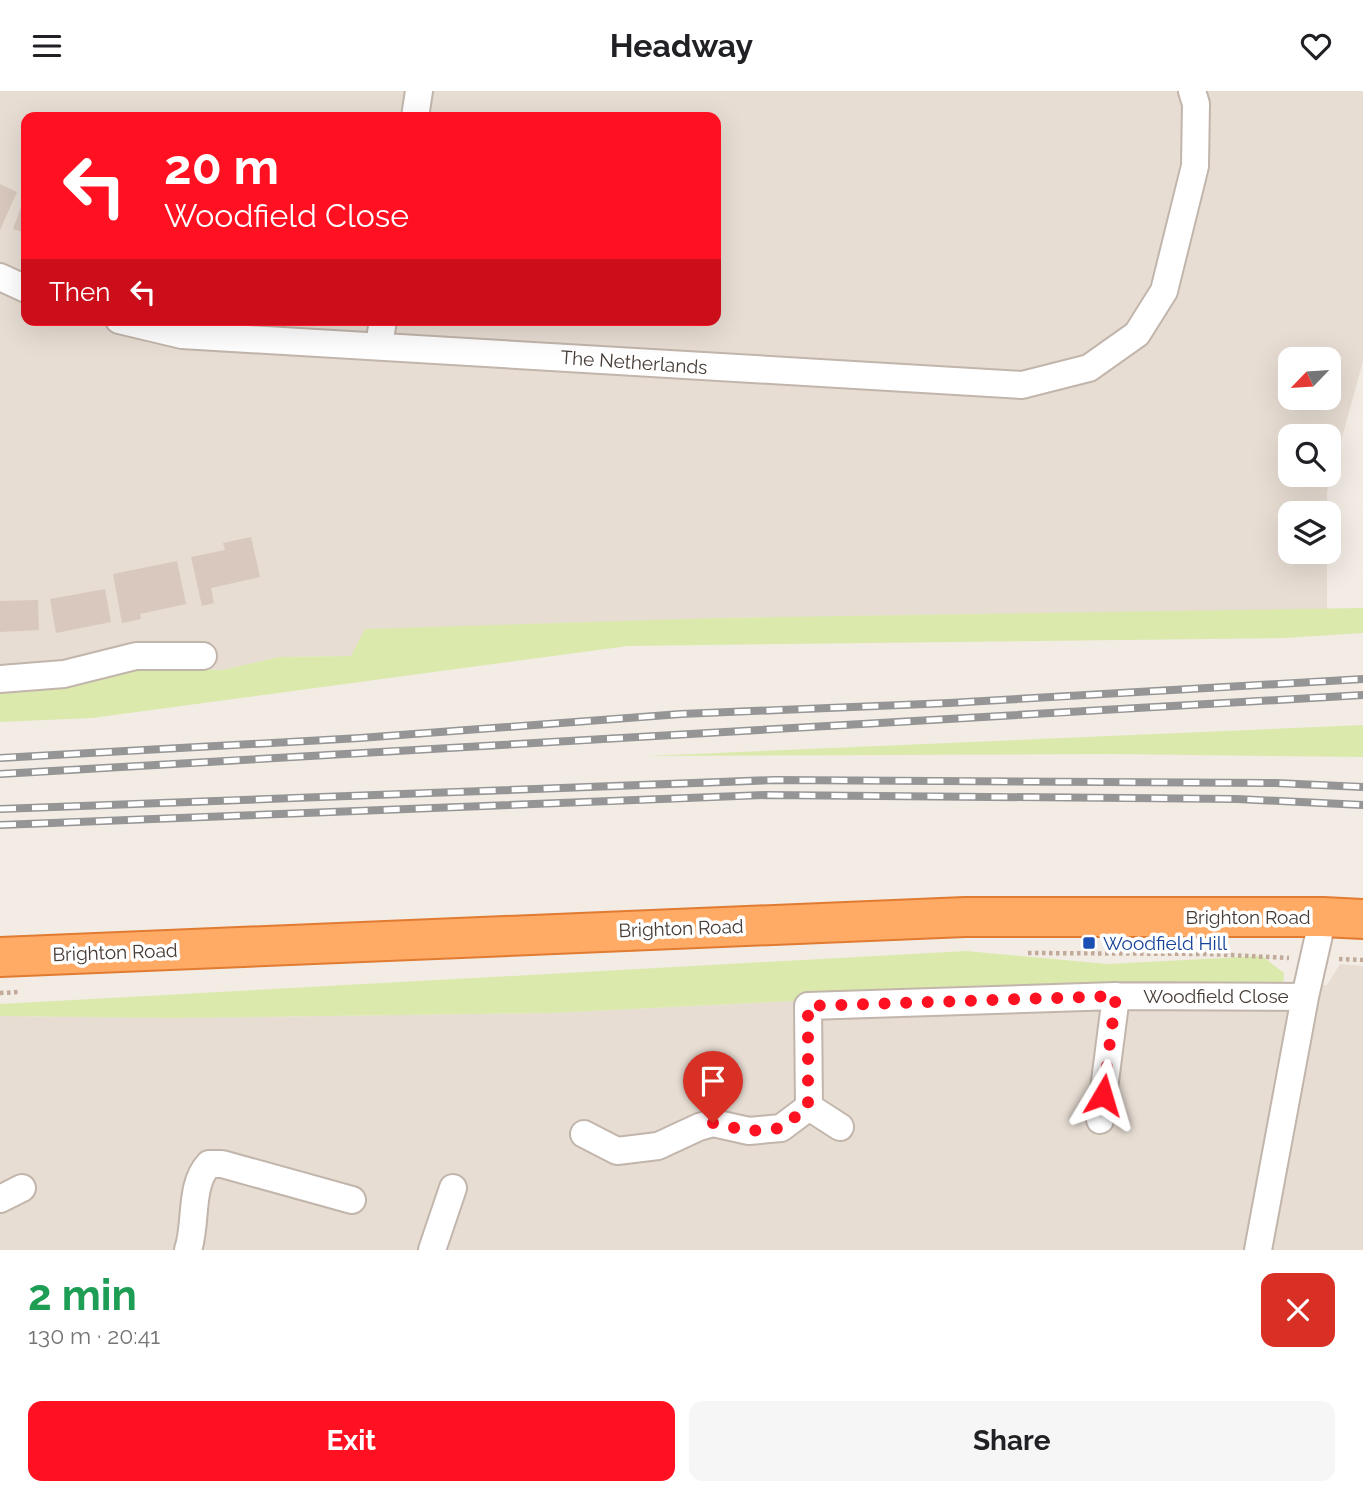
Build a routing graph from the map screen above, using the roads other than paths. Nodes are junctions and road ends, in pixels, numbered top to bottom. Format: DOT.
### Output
graph roads {
  1 [pos="419,91"];
  2 [pos="1192,91"];
  3 [pos="416,112"];
  4 [pos="0,277"];
  5 [pos="21,287"];
  6 [pos="145,326"];
  7 [pos="381,333"];
  8 [pos="203,656"];
  9 [pos="0,679"];
  10 [pos="1323,917"];
  11 [pos="1363,919"];
  12 [pos="0,957"];
  13 [pos="1116,996"];
  14 [pos="1305,997"];
  15 [pos="808,1107"];
  16 [pos="1100,1120"];
  17 [pos="840,1127"];
  18 [pos="584,1134"];
  19 [pos="453,1188"];
  20 [pos="352,1200"];
  21 [pos="188,1250"];
  22 [pos="432,1250"];
  23 [pos="1258,1250"];
  1 -- 3 [label="street"];
  2 -- 7 [label="street, The Netherlands"];
  4 -- 5 [label="street"];
  6 -- 7 [label="street, The Netherlands"];
  8 -- 9 [label="street"];
  10 -- 11 [label="highway, Brighton Road"];
  10 -- 12 [label="highway, Brighton Road"];
  10 -- 14 [label="street"];
  13 -- 14 [label="street, Woodfield Close"];
  13 -- 15 [label="street, Woodfield Close"];
  13 -- 16 [label="street"];
  14 -- 23 [label="street"];
  15 -- 17 [label="street"];
  15 -- 18 [label="street"];
  19 -- 22 [label="street"];
  20 -- 21 [label="street"];
}
